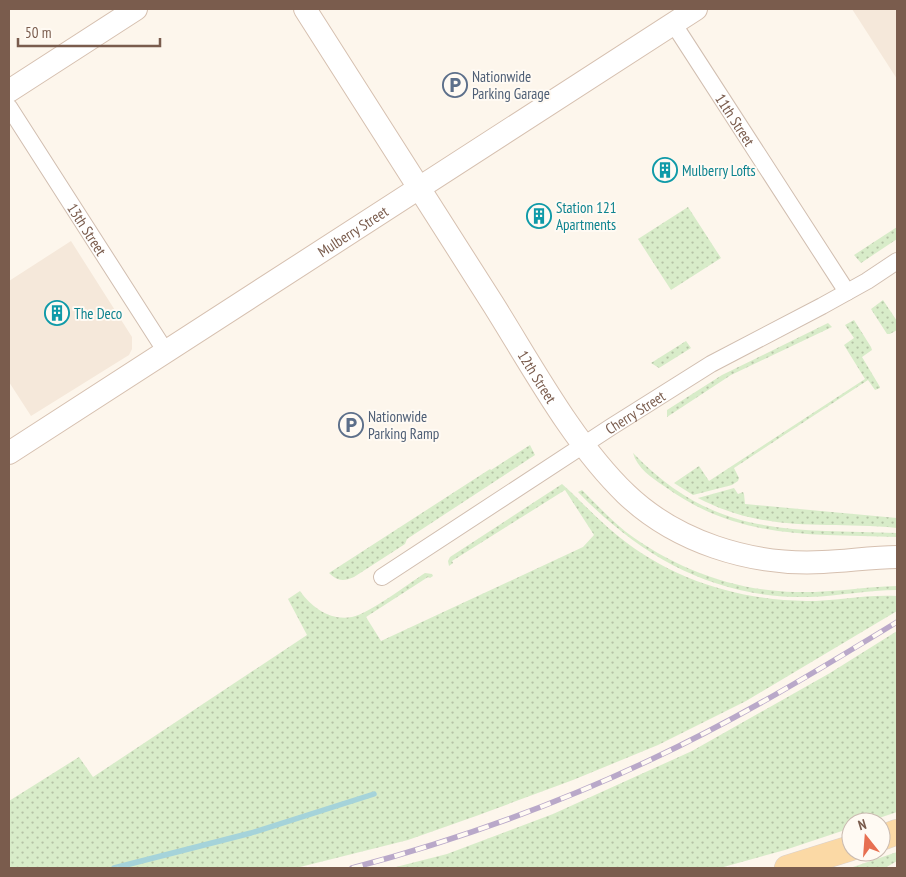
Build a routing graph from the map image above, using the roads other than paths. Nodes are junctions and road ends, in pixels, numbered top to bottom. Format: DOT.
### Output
graph roads {
  1 [pos="136,9"];
  2 [pos="304,9"];
  3 [pos="696,9"];
  4 [pos="673,23"];
  5 [pos="9,91"];
  6 [pos="9,107"];
  7 [pos="420,187"];
  8 [pos="897,261"];
  9 [pos="847,292"];
  10 [pos="166,352"];
  11 [pos="584,444"];
  12 [pos="9,453"];
  13 [pos="897,557"];
  14 [pos="382,577"];
  15 [pos="841,851"];
  16 [pos="787,868"];
  1 -- 5 [label="street"];
  2 -- 7 [label="street, 12th Street"];
  3 -- 4 [label="street, Mulberry Street"];
  4 -- 7 [label="street, Mulberry Street"];
  4 -- 9 [label="street, 11th Street"];
  6 -- 10 [label="street, 13th Street"];
  7 -- 10 [label="street, Mulberry Street"];
  7 -- 11 [label="street, 12th Street"];
  8 -- 9 [label="street, Cherry Street"];
  9 -- 11 [label="street, Cherry Street"];
  10 -- 12 [label="street, Mulberry Street"];
  11 -- 13 [label="street, 12th Street"];
  11 -- 14 [label="street, Cherry Street"];
  15 -- 16 [label="main road"];
}
